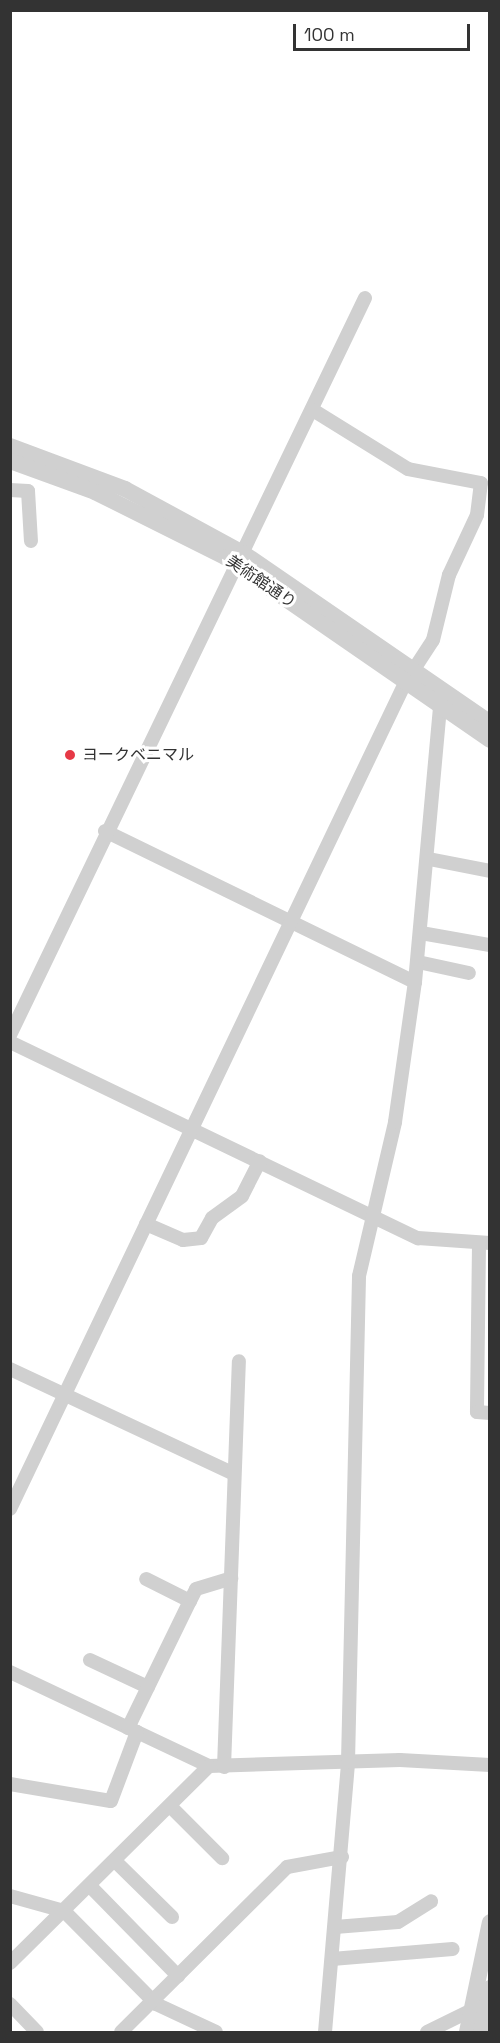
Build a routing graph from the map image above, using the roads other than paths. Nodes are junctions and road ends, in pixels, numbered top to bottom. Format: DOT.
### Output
graph roads {
  1 [pos="365,298"];
  2 [pos="313,410"];
  3 [pos="10,446"];
  4 [pos="10,461"];
  5 [pos="10,490"];
  6 [pos="31,541"];
  7 [pos="240,559"];
  8 [pos="409,676"];
  9 [pos="440,707"];
  10 [pos="489,723"];
  11 [pos="489,740"];
  12 [pos="105,831"];
  13 [pos="429,860"];
  14 [pos="489,871"];
  15 [pos="291,923"];
  16 [pos="421,933"];
  17 [pos="489,945"];
  18 [pos="418,963"];
  19 [pos="469,973"];
  20 [pos="415,982"];
  21 [pos="10,1035"];
  22 [pos="10,1042"];
  23 [pos="192,1127"];
  24 [pos="260,1161"];
  25 [pos="372,1216"];
  26 [pos="146,1224"];
  27 [pos="484,1243"];
  28 [pos="239,1361"];
  29 [pos="10,1369"];
  30 [pos="65,1394"];
  31 [pos="489,1413"];
  32 [pos="232,1473"];
  33 [pos="10,1509"];
  34 [pos="231,1578"];
  35 [pos="146,1579"];
  36 [pos="190,1600"];
  37 [pos="90,1660"];
  38 [pos="10,1672"];
  39 [pos="148,1687"];
  40 [pos="133,1730"];
  41 [pos="348,1762"];
  42 [pos="489,1765"];
  43 [pos="209,1766"];
  44 [pos="224,1767"];
  45 [pos="10,1784"];
  46 [pos="170,1806"];
  47 [pos="342,1857"];
  48 [pos="222,1858"];
  49 [pos="115,1861"];
  50 [pos="90,1886"];
  51 [pos="10,1896"];
  52 [pos="431,1901"];
  53 [pos="64,1911"];
  54 [pos="172,1917"];
  55 [pos="489,1922"];
  56 [pos="335,1927"];
  57 [pos="453,1949"];
  58 [pos="332,1959"];
  59 [pos="10,1964"];
  60 [pos="178,1976"];
  61 [pos="153,2001"];
  62 [pos="484,2001"];
  63 [pos="10,2004"];
  64 [pos="195,2028"];
  65 [pos="37,2032"];
  66 [pos="121,2032"];
  67 [pos="216,2032"];
  68 [pos="325,2032"];
  69 [pos="427,2032"];
  70 [pos="467,2032"];
  71 [pos="481,2032"];
  1 -- 2 [label="street"];
  2 -- 7 [label="street"];
  2 -- 8 [label="street"];
  3 -- 7 [label="street, 美術館通り"];
  4 -- 7 [label="street, 美術館通り"];
  5 -- 6 [label="street"];
  7 -- 8 [label="street, 美術館通り"];
  7 -- 12 [label="street"];
  8 -- 9 [label="street, 美術館通り"];
  8 -- 10 [label="street, 美術館通り"];
  8 -- 15 [label="street"];
  9 -- 11 [label="street, 美術館通り"];
  9 -- 13 [label="street"];
  12 -- 15 [label="street"];
  12 -- 21 [label="street"];
  13 -- 14 [label="street"];
  13 -- 16 [label="street"];
  15 -- 20 [label="street"];
  15 -- 23 [label="street"];
  16 -- 17 [label="street"];
  16 -- 18 [label="street"];
  18 -- 19 [label="street"];
  18 -- 20 [label="street"];
  20 -- 25 [label="street"];
  22 -- 23 [label="street"];
  23 -- 24 [label="street"];
  23 -- 26 [label="street"];
  24 -- 25 [label="street"];
  24 -- 26 [label="street"];
  25 -- 27 [label="street"];
  25 -- 41 [label="street"];
  26 -- 30 [label="street"];
  27 -- 31 [label="street"];
  28 -- 32 [label="street"];
  29 -- 30 [label="street"];
  30 -- 32 [label="street"];
  30 -- 33 [label="street"];
  32 -- 34 [label="street"];
  34 -- 36 [label="street"];
  34 -- 44 [label="street"];
  35 -- 36 [label="street"];
  36 -- 39 [label="street"];
  37 -- 39 [label="street"];
  38 -- 40 [label="street"];
  39 -- 40 [label="street"];
  40 -- 43 [label="street"];
  40 -- 45 [label="street"];
  41 -- 42 [label="street"];
  41 -- 44 [label="street"];
  41 -- 47 [label="street"];
  43 -- 44 [label="street"];
  43 -- 46 [label="street"];
  46 -- 48 [label="street"];
  46 -- 49 [label="street"];
  47 -- 56 [label="street"];
  47 -- 60 [label="street"];
  49 -- 50 [label="street"];
  49 -- 54 [label="street"];
  50 -- 53 [label="street"];
  50 -- 60 [label="street"];
  51 -- 53 [label="street"];
  52 -- 56 [label="street"];
  53 -- 59 [label="street"];
  53 -- 61 [label="street"];
  55 -- 62 [label="street"];
  56 -- 58 [label="street"];
  57 -- 58 [label="street"];
  58 -- 68 [label="street"];
  60 -- 61 [label="street"];
  61 -- 64 [label="street"];
  61 -- 66 [label="street"];
  62 -- 69 [label="street"];
  62 -- 70 [label="street"];
  62 -- 71 [label="street"];
  63 -- 65 [label="street"];
  64 -- 67 [label="street"];
}
